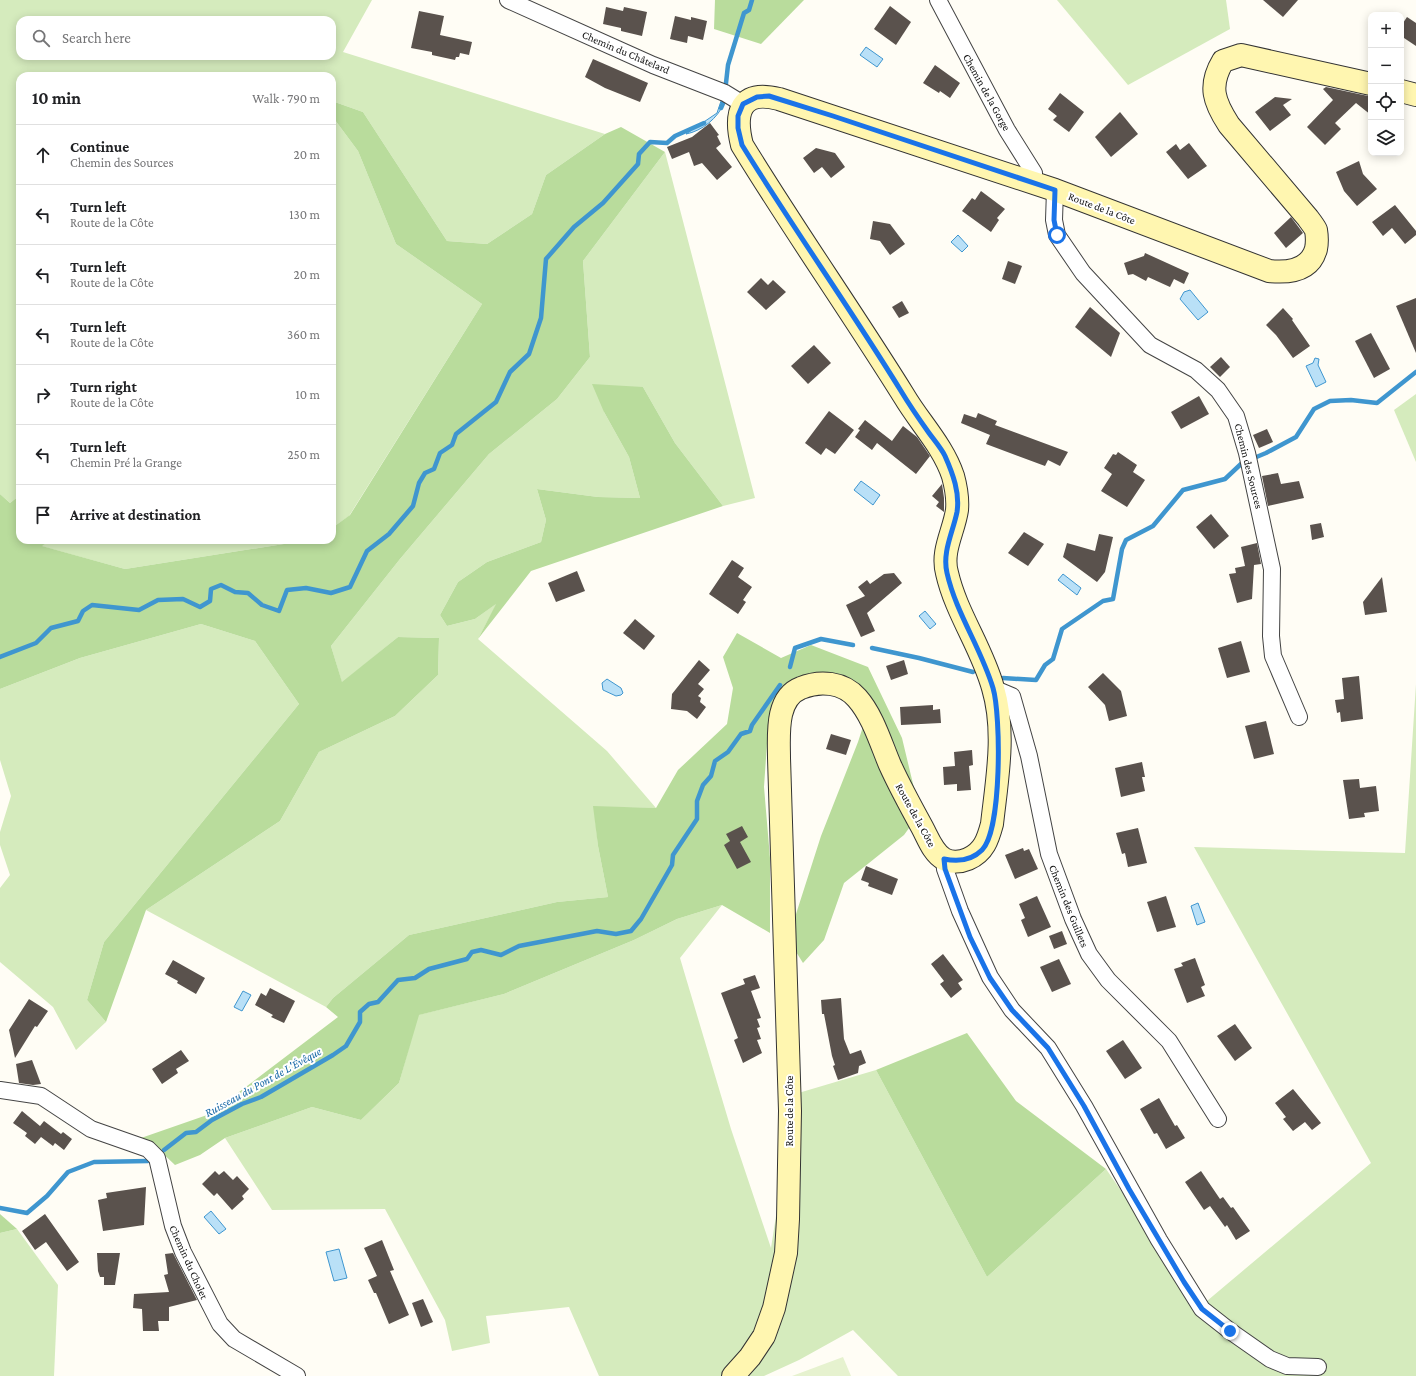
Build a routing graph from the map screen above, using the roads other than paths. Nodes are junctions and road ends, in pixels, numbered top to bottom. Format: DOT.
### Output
graph roads {
  1 [pos="508,0"];
  2 [pos="938,0"];
  3 [pos="1368,83"];
  4 [pos="1404,92"];
  5 [pos="1416,95"];
  6 [pos="743,104"];
  7 [pos="1033,183"];
  8 [pos="1055,190"];
  9 [pos="993,688"];
  10 [pos="1299,717"];
  11 [pos="944,859"];
  12 [pos="0,1090"];
  13 [pos="1218,1119"];
  14 [pos="1318,1367"];
  15 [pos="297,1376"];
  16 [pos="733,1376"];
  1 -- 6 [label="street, Chemin du Châtelard"];
  2 -- 7 [label="street, Chemin de la Gorge"];
  3 -- 8 [label="street, Route de la Côte"];
  4 -- 5 [label="street"];
  6 -- 7 [label="street, Route de la Côte"];
  6 -- 9 [label="street"];
  7 -- 8 [label="street, Route de la Côte"];
  8 -- 10 [label="street, Chemin des Sources"];
  9 -- 11 [label="street"];
  9 -- 13 [label="street, Chemin des Guillets"];
  11 -- 14 [label="street"];
  11 -- 16 [label="street, Route de la Côte"];
  12 -- 15 [label="street, Chemin du Cholet"];
}
